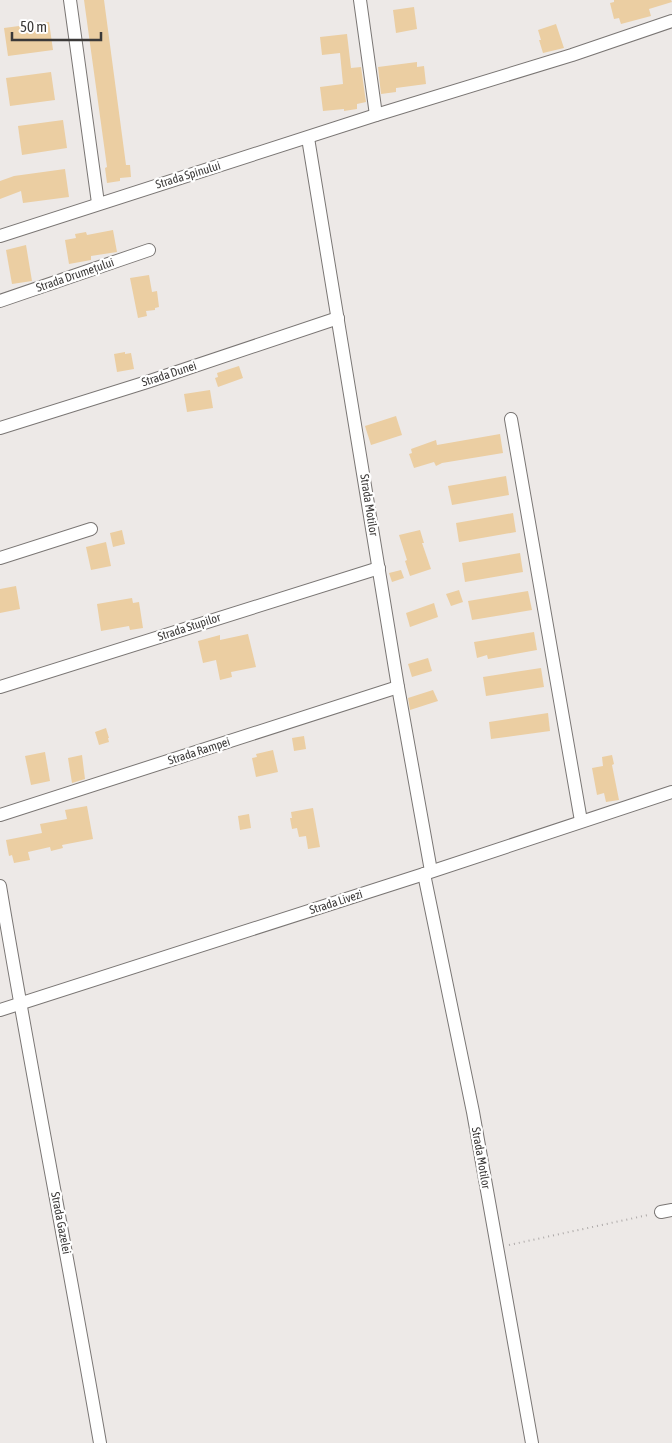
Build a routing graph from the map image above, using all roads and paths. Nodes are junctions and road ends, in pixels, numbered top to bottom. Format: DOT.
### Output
graph roads {
  1 [pos="70,0"];
  2 [pos="360,0"];
  3 [pos="672,21"];
  4 [pos="376,115"];
  5 [pos="308,138"];
  6 [pos="98,203"];
  7 [pos="0,236"];
  8 [pos="149,250"];
  9 [pos="0,301"];
  10 [pos="338,318"];
  11 [pos="511,419"];
  12 [pos="0,428"];
  13 [pos="91,530"];
  14 [pos="0,558"];
  15 [pos="379,568"];
  16 [pos="0,687"];
  17 [pos="398,687"];
  18 [pos="672,792"];
  19 [pos="0,815"];
  20 [pos="581,821"];
  21 [pos="427,873"];
  22 [pos="0,886"];
  23 [pos="20,1004"];
  24 [pos="0,1010"];
  25 [pos="667,1211"];
  26 [pos="497,1248"];
  27 [pos="100,1443"];
  28 [pos="532,1443"];
  1 -- 6 [label="street"];
  2 -- 4 [label="street"];
  3 -- 4 [label="street, Strada Spinului"];
  4 -- 5 [label="street, Strada Spinului"];
  5 -- 6 [label="street, Strada Spinului"];
  5 -- 10 [label="street, Strada Motilor"];
  6 -- 7 [label="street, Strada Spinului"];
  8 -- 9 [label="street, Strada Drumețului"];
  10 -- 12 [label="street, Strada Dunei"];
  10 -- 15 [label="street, Strada Motilor"];
  11 -- 20 [label="street"];
  13 -- 14 [label="street"];
  15 -- 16 [label="street, Strada Stupilor"];
  15 -- 17 [label="street, Strada Motilor"];
  17 -- 19 [label="street, Strada Rampei"];
  17 -- 21 [label="street, Strada Motilor"];
  18 -- 20 [label="street, Strada Livezi"];
  20 -- 21 [label="street, Strada Livezi"];
  21 -- 23 [label="street, Strada Livezi"];
  21 -- 26 [label="street, Strada Motilor"];
  22 -- 23 [label="street, Strada Gazelei"];
  23 -- 24 [label="street, Strada Livezi"];
  23 -- 27 [label="street, Strada Gazelei"];
  25 -- 26 [label="path"];
  26 -- 28 [label="street, Strada Motilor"];
}
